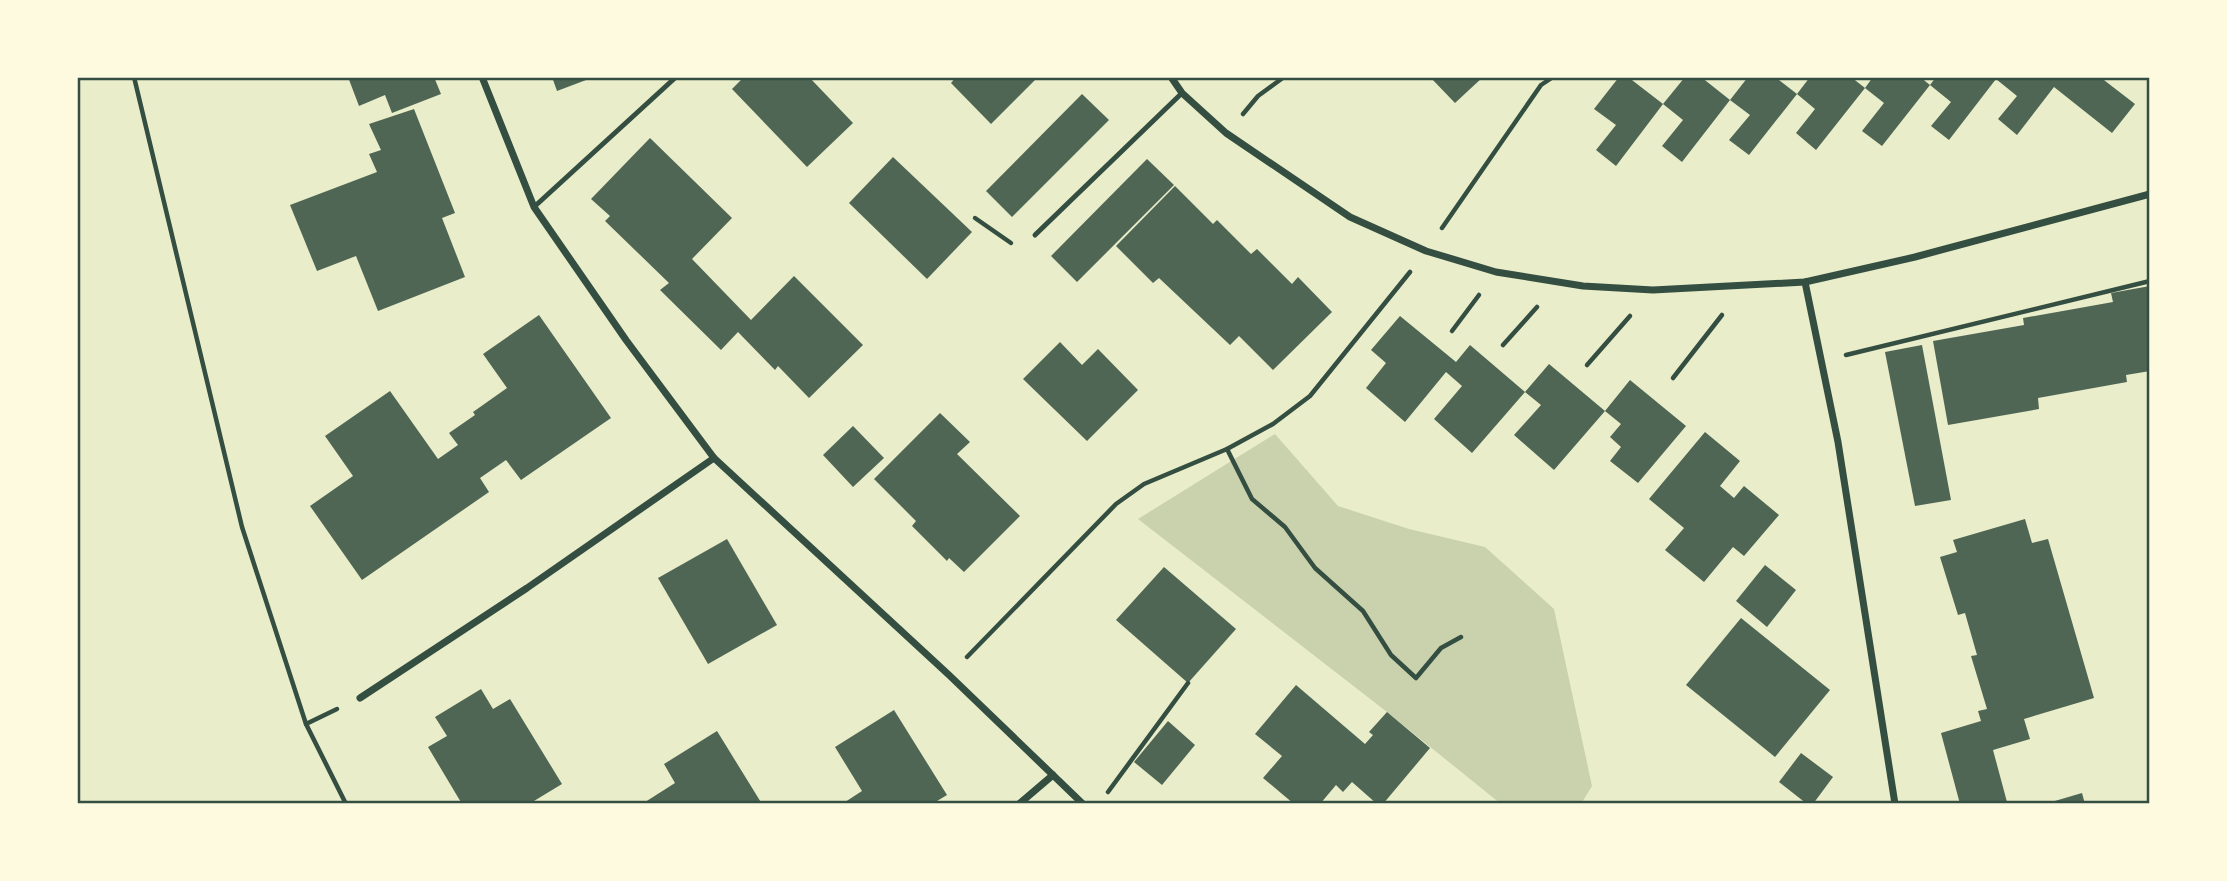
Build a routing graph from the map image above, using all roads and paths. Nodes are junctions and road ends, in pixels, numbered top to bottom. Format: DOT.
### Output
graph roads {
  1 [pos="134,77"];
  2 [pos="482,77"];
  3 [pos="676,77"];
  4 [pos="1171,77"];
  5 [pos="1284,77"];
  6 [pos="1553,77"];
  7 [pos="1182,93"];
  8 [pos="1226,133"];
  9 [pos="2150,194"];
  10 [pos="534,208"];
  11 [pos="975,218"];
  12 [pos="1035,235"];
  13 [pos="1426,251"];
  14 [pos="1496,272"];
  15 [pos="2150,281"];
  16 [pos="1559,282"];
  17 [pos="1805,282"];
  18 [pos="1745,286"];
  19 [pos="1653,290"];
  20 [pos="1452,331"];
  21 [pos="1503,345"];
  22 [pos="1821,361"];
  23 [pos="1587,365"];
  24 [pos="1674,378"];
  25 [pos="1227,449"];
  26 [pos="714,458"];
  27 [pos="1461,637"];
  28 [pos="949,675"];
  29 [pos="1188,683"];
  30 [pos="360,698"];
  31 [pos="1053,775"];
  32 [pos="1108,793"];
  33 [pos="346,804"];
  34 [pos="1019,804"];
  35 [pos="1083,804"];
  36 [pos="1895,804"];
  1 -- 33 [label="path"];
  2 -- 10 [label="street"];
  3 -- 10 [label="lane"];
  4 -- 7 [label="street"];
  5 -- 8 [label="path"];
  6 -- 13 [label="path"];
  7 -- 8 [label="street"];
  7 -- 12 [label="lane"];
  8 -- 13 [label="street"];
  9 -- 17 [label="street"];
  10 -- 26 [label="street"];
  11 -- 12 [label="path"];
  13 -- 14 [label="street"];
  13 -- 25 [label="path"];
  14 -- 16 [label="street"];
  14 -- 20 [label="path"];
  15 -- 22 [label="path"];
  16 -- 19 [label="street"];
  16 -- 21 [label="path"];
  17 -- 18 [label="street"];
  17 -- 22 [label="street"];
  18 -- 19 [label="street"];
  18 -- 24 [label="path"];
  19 -- 23 [label="path"];
  22 -- 36 [label="street"];
  25 -- 27 [label="path"];
  25 -- 28 [label="path"];
  26 -- 28 [label="street"];
  26 -- 30 [label="street"];
  28 -- 31 [label="street"];
  29 -- 32 [label="path"];
  31 -- 34 [label="street"];
  31 -- 35 [label="street"];
}
